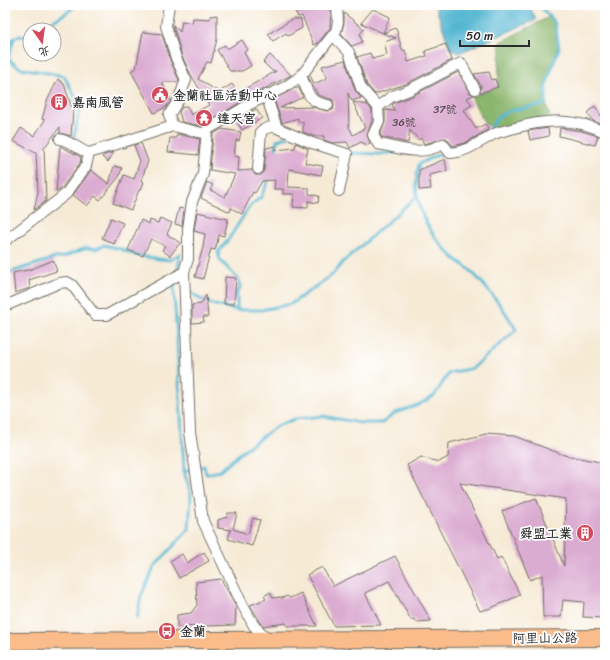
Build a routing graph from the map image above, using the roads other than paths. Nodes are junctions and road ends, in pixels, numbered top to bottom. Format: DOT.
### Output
graph roads {
  1 [pos="169,5"];
  2 [pos="337,5"];
  3 [pos="333,35"];
  4 [pos="301,76"];
  5 [pos="475,89"];
  6 [pos="266,95"];
  7 [pos="328,105"];
  8 [pos="378,107"];
  9 [pos="173,126"];
  10 [pos="276,126"];
  11 [pos="605,132"];
  12 [pos="206,134"];
  13 [pos="60,139"];
  14 [pos="89,152"];
  15 [pos="258,169"];
  16 [pos="339,191"];
  17 [pos="5,241"];
  18 [pos="184,272"];
  19 [pos="5,306"];
  20 [pos="268,638"];
  21 [pos="605,638"];
  22 [pos="5,641"];
  1 -- 9 [label="street"];
  2 -- 3 [label="street"];
  3 -- 4 [label="street"];
  3 -- 8 [label="street"];
  4 -- 6 [label="street"];
  4 -- 7 [label="street"];
  5 -- 8 [label="street"];
  6 -- 10 [label="street"];
  6 -- 12 [label="street"];
  8 -- 11 [label="street"];
  9 -- 12 [label="street"];
  9 -- 14 [label="street"];
  10 -- 15 [label="street"];
  10 -- 16 [label="street"];
  12 -- 18 [label="street"];
  13 -- 14 [label="street"];
  14 -- 17 [label="street"];
  18 -- 19 [label="street"];
  18 -- 20 [label="street"];
  20 -- 21 [label="main road, 阿里山公路"];
  20 -- 22 [label="main road, 阿里山公路"];
}
